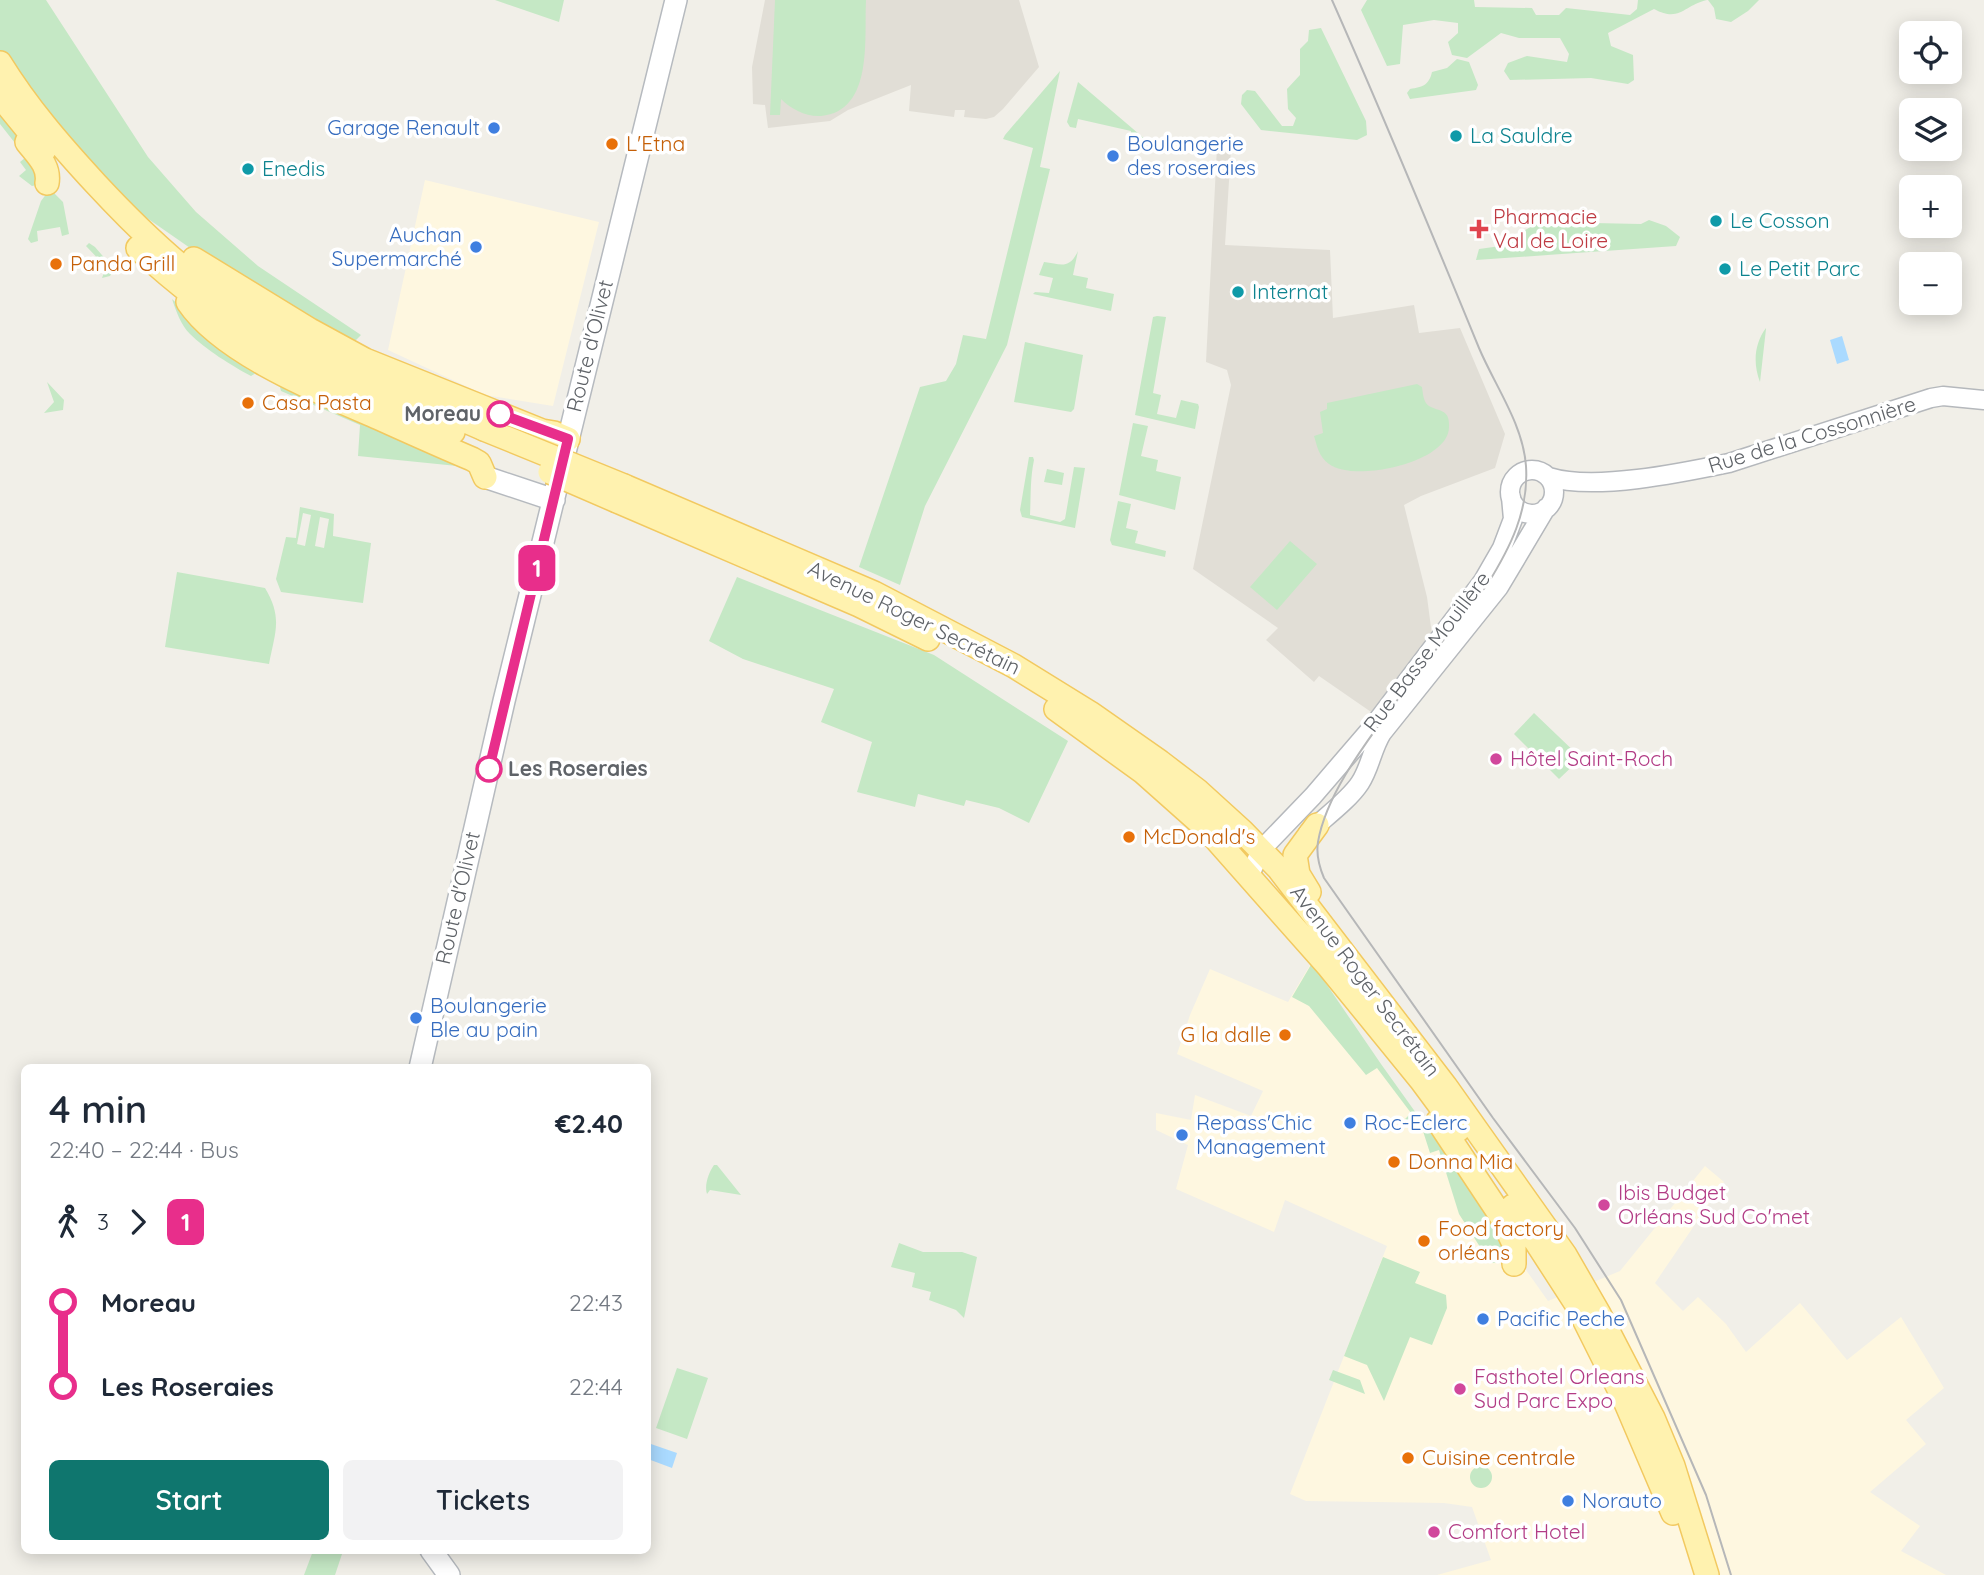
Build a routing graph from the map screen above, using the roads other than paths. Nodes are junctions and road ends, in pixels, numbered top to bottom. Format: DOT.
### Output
graph roads {
  1 [pos="676,0"];
  2 [pos="0,64"];
  3 [pos="0,96"];
  4 [pos="0,106"];
  5 [pos="47,183"];
  6 [pos="114,204"];
  7 [pos="174,282"];
  8 [pos="1984,400"];
  9 [pos="482,436"];
  10 [pos="568,439"];
  11 [pos="485,477"];
  12 [pos="1549,477"];
  13 [pos="1598,482"];
  14 [pos="620,493"];
  15 [pos="1511,497"];
  16 [pos="554,500"];
  17 [pos="1548,506"];
  18 [pos="1335,772"];
  19 [pos="1359,785"];
  20 [pos="1317,825"];
  21 [pos="1259,863"];
  22 [pos="1337,961"];
  23 [pos="1391,1017"];
  24 [pos="421,1064"];
  25 [pos="1514,1264"];
  26 [pos="1635,1399"];
  27 [pos="433,1554"];
  28 [pos="1703,1571"];
  29 [pos="449,1575"];
  1 -- 10 [label="main road, Route d'Olivet"];
  2 -- 6 [label="main road, Avenue Roger Secrétain"];
  3 -- 7 [label="main road, Avenue Roger Secrétain"];
  4 -- 5 [label="main road"];
  6 -- 9 [label="main road, Avenue Roger Secrétain"];
  6 -- 10 [label="main road"];
  7 -- 9 [label="main road, Avenue Roger Secrétain"];
  7 -- 11 [label="main road"];
  8 -- 13 [label="street, Rue de la Cossonnière"];
  9 -- 14 [label="main road, Avenue Roger Secrétain, bridge"];
  10 -- 16 [label="main road, Route d'Olivet"];
  11 -- 16 [label="main road"];
  12 -- 13 [label="street, Rue de la Cossonnière"];
  12 -- 15 [label="street"];
  12 -- 17 [label="street"];
  13 -- 17 [label="street, Rue de la Cossonnière"];
  14 -- 21 [label="main road, Avenue Roger Secrétain"];
  14 -- 21 [label="main road, Avenue Roger Secrétain"];
  15 -- 17 [label="street"];
  15 -- 18 [label="street, Rue Basse Mouillère"];
  16 -- 24 [label="main road, Route d'Olivet"];
  17 -- 19 [label="street, Rue Basse Mouillère"];
  18 -- 19 [label="street"];
  18 -- 21 [label="street, Rue Basse Mouillère"];
  19 -- 20 [label="street, Rue Basse Mouillère"];
  20 -- 21 [label="street, Rue Basse Mouillère"];
  20 -- 23 [label="main road"];
  21 -- 22 [label="main road, Avenue Roger Secrétain"];
  22 -- 23 [label="main road, Avenue Roger Secrétain"];
  22 -- 25 [label="main road"];
  22 -- 26 [label="main road, Avenue Roger Secrétain"];
  23 -- 26 [label="main road, Avenue Roger Secrétain"];
  26 -- 28 [label="main road, Avenue Roger Secrétain"];
  27 -- 29 [label="main road"];
}
